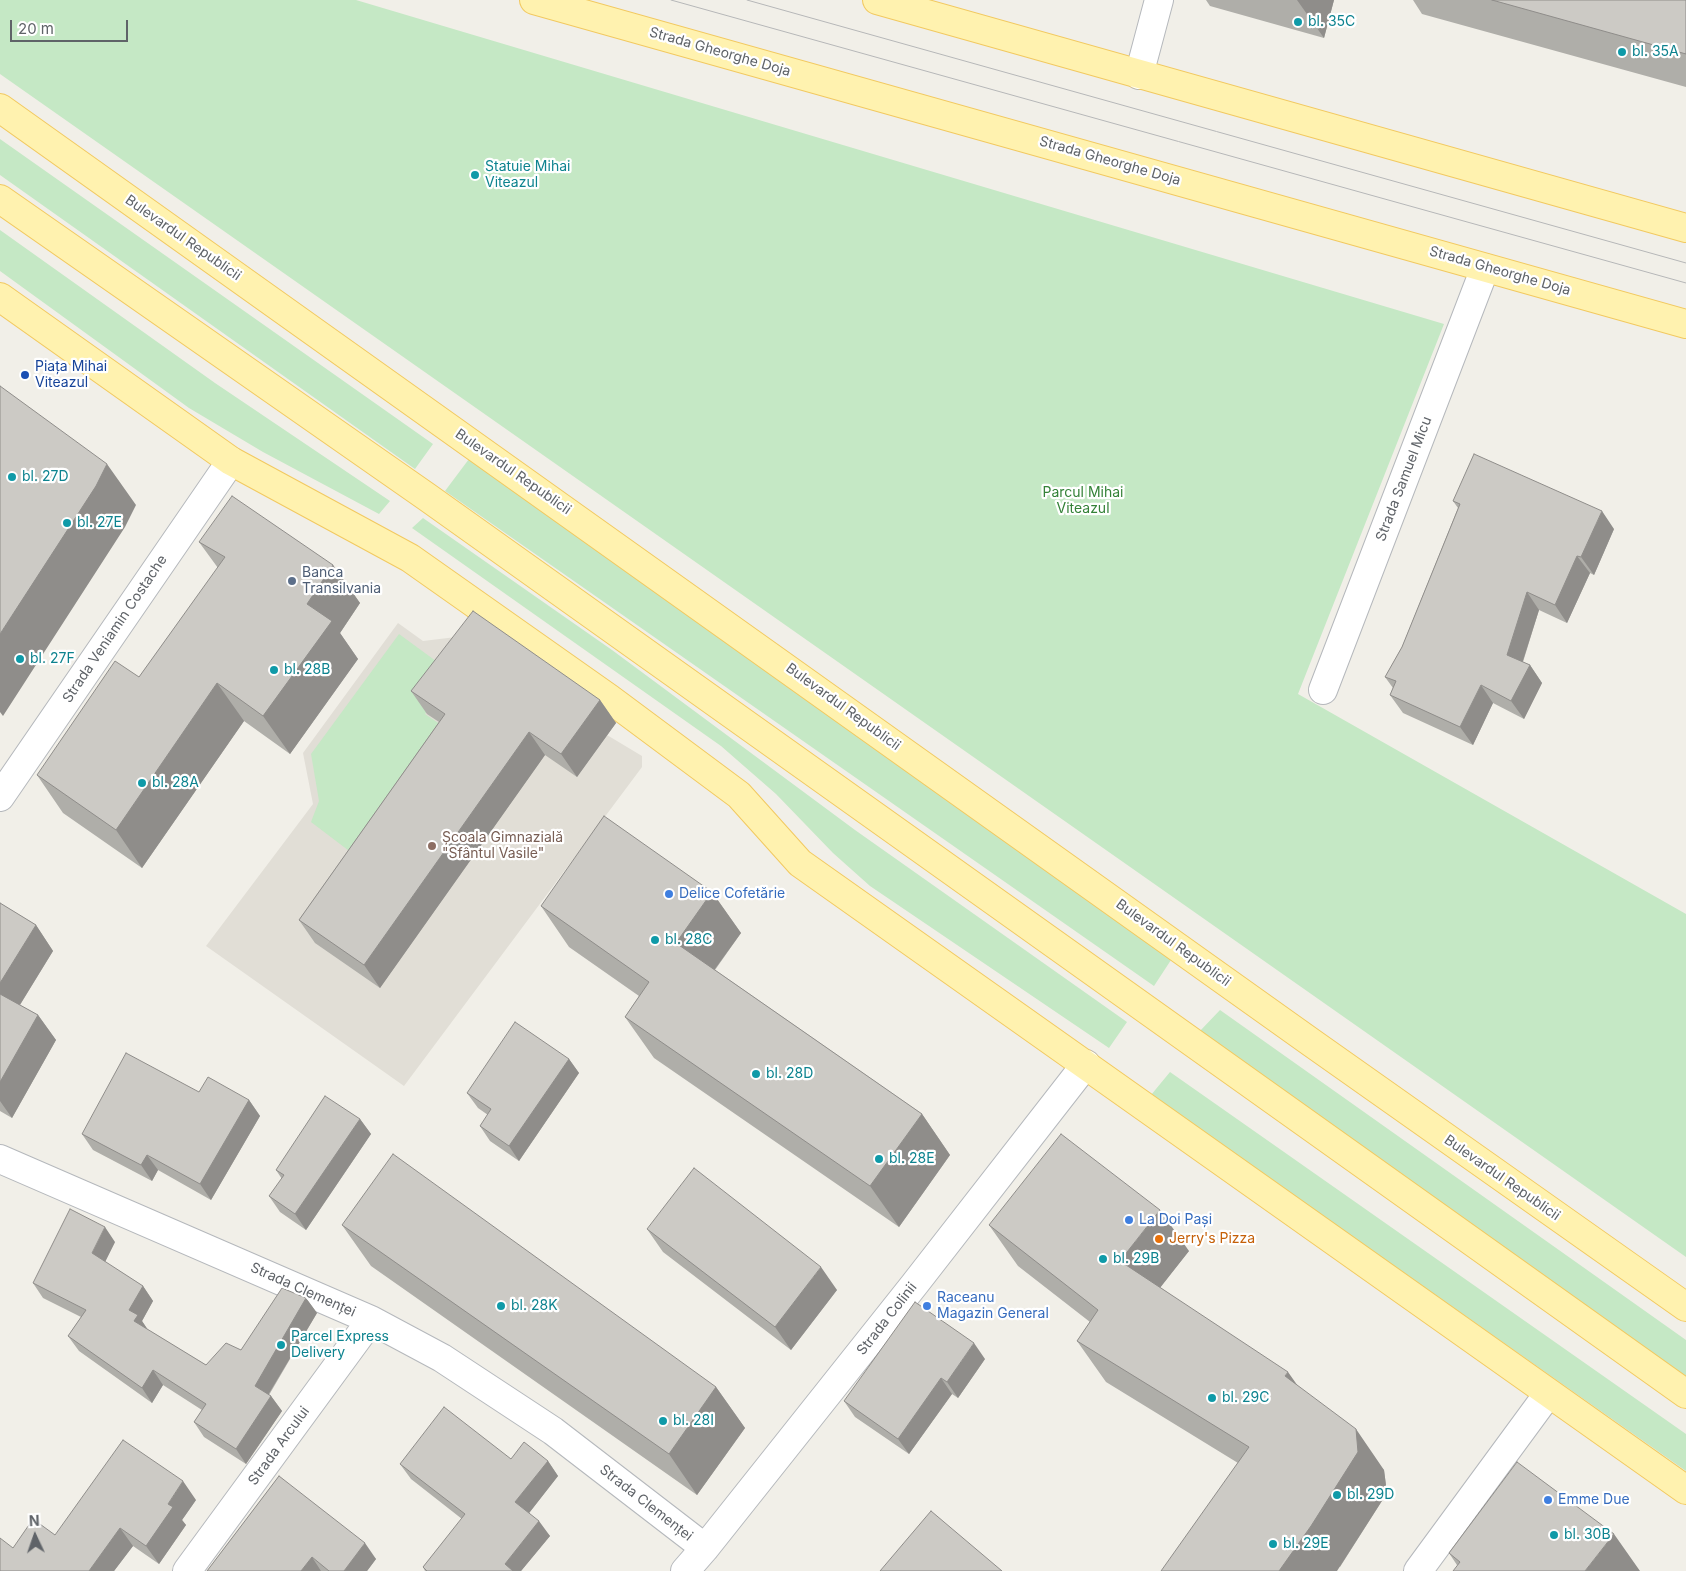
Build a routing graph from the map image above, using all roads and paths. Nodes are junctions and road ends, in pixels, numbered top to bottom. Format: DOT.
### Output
graph roads {
  1 [pos="534,0"];
  2 [pos="877,0"];
  3 [pos="1159,0"];
  4 [pos="1139,75"];
  5 [pos="0,108"];
  6 [pos="0,199"];
  7 [pos="1686,228"];
  8 [pos="1486,268"];
  9 [pos="0,297"];
  10 [pos="1686,324"];
  11 [pos="231,461"];
  12 [pos="1323,690"];
  13 [pos="0,797"];
  14 [pos="1086,1064"];
  15 [pos="0,1159"];
  16 [pos="1686,1307"];
  17 [pos="371,1320"];
  18 [pos="1548,1394"];
  19 [pos="1686,1394"];
  20 [pos="1686,1490"];
  21 [pos="705,1548"];
  22 [pos="187,1571"];
  23 [pos="684,1571"];
  24 [pos="1418,1571"];
  1 -- 8 [label="main road, Strada Gheorghe Doja"];
  2 -- 4 [label="main road"];
  3 -- 4 [label="street"];
  4 -- 7 [label="main road"];
  5 -- 16 [label="main road, Bulevardul Republicii"];
  6 -- 19 [label="main road"];
  8 -- 10 [label="main road, Strada Gheorghe Doja"];
  8 -- 12 [label="street, Strada Samuel Micu"];
  9 -- 11 [label="main road"];
  11 -- 13 [label="street, Strada Veniamin Costache"];
  11 -- 14 [label="main road"];
  14 -- 18 [label="main road"];
  14 -- 21 [label="street, Strada Colinii"];
  15 -- 17 [label="street, Strada Clemenței"];
  17 -- 21 [label="street, Strada Clemenței"];
  17 -- 22 [label="street, Strada Arcului"];
  18 -- 20 [label="main road"];
  18 -- 24 [label="street"];
  21 -- 23 [label="street, Strada Colinii"];
}
